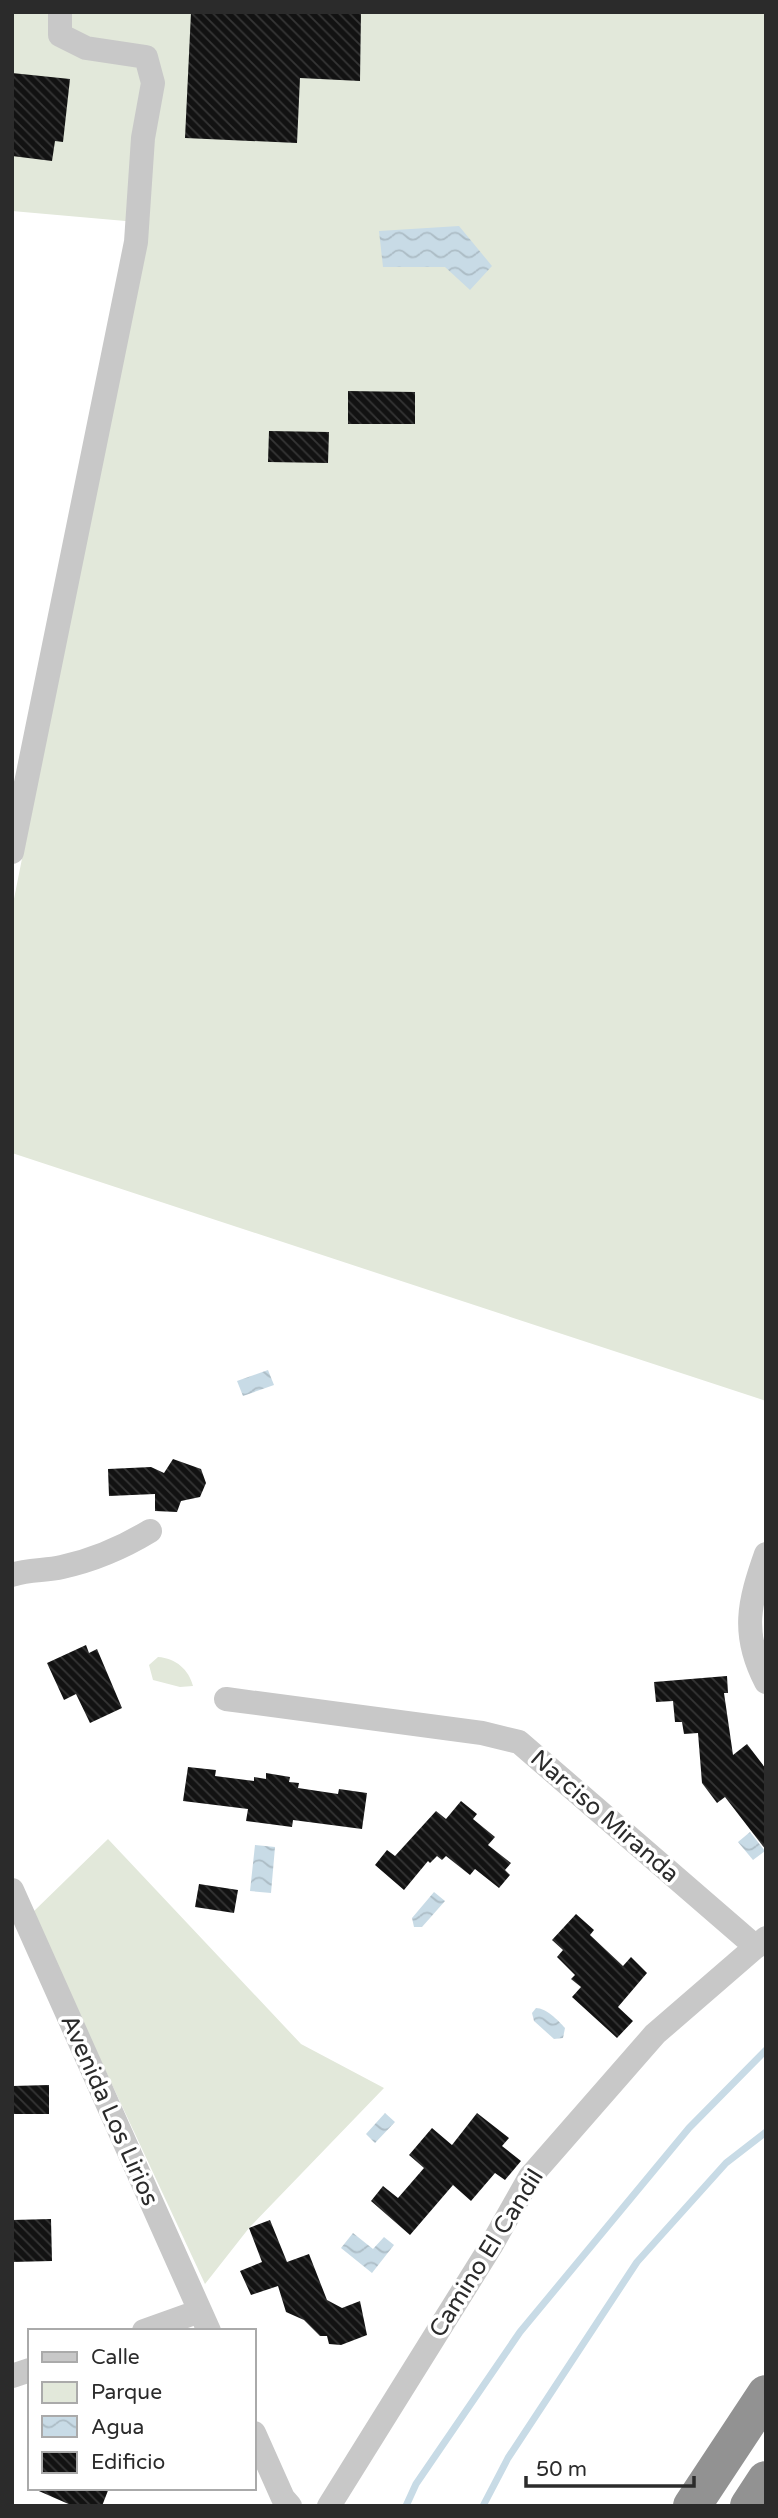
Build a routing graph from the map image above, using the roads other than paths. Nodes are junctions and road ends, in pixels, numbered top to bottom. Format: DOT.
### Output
graph roads {
  1 [pos="60,12"];
  2 [pos="12,852"];
  3 [pos="150,1531"];
  4 [pos="766,1554"];
  5 [pos="12,1575"];
  6 [pos="766,1682"];
  7 [pos="226,1699"];
  8 [pos="12,1890"];
  9 [pos="761,1943"];
  10 [pos="204,2321"];
  11 [pos="156,2329"];
  12 [pos="766,2394"];
  13 [pos="256,2437"];
  14 [pos="766,2480"];
  15 [pos="290,2506"];
  16 [pos="328,2506"];
  17 [pos="692,2506"];
  18 [pos="749,2506"];
  1 -- 2 [label="street"];
  3 -- 5 [label="street"];
  4 -- 6 [label="street"];
  7 -- 9 [label="street, Narciso Miranda"];
  8 -- 10 [label="street, Avenida Los Lirios"];
  9 -- 16 [label="street, Camino El Candil"];
  10 -- 11 [label="street"];
  12 -- 17 [label="highway"];
  13 -- 15 [label="street"];
  14 -- 18 [label="highway"];
}
